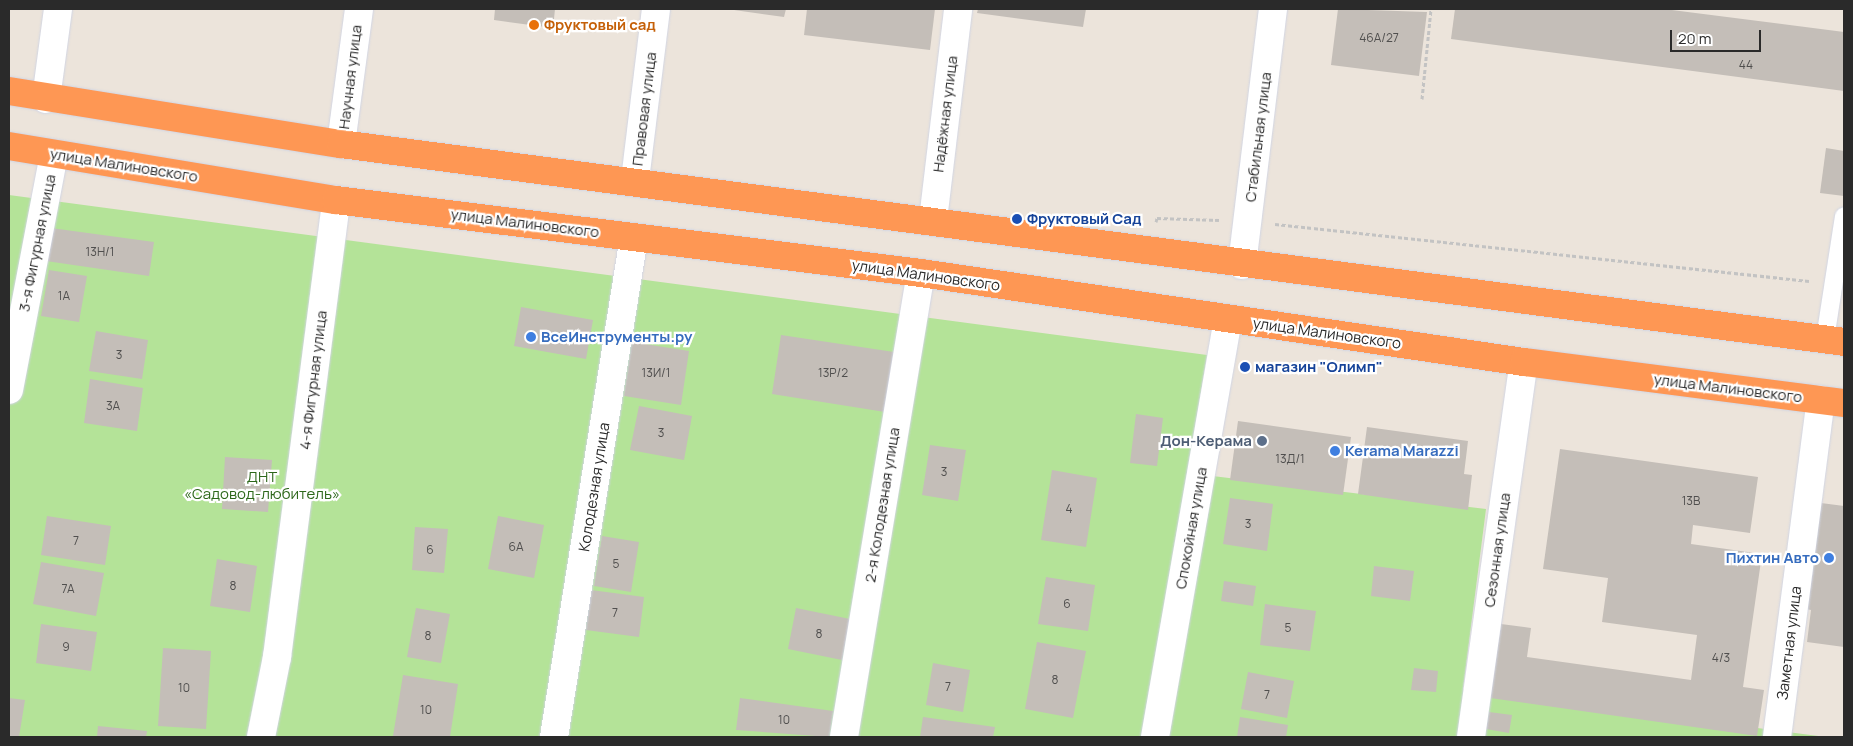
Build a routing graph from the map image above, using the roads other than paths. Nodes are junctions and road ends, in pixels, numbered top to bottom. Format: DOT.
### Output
graph roads {
  1 [pos="58,9"];
  2 [pos="359,9"];
  3 [pos="656,9"];
  4 [pos="958,9"];
  5 [pos="1273,9"];
  6 [pos="9,91"];
  7 [pos="46,99"];
  8 [pos="341,144"];
  9 [pos="9,146"];
  10 [pos="54,154"];
  11 [pos="635,180"];
  12 [pos="336,200"];
  13 [pos="1844,216"];
  14 [pos="933,220"];
  15 [pos="634,237"];
  16 [pos="1242,265"];
  17 [pos="921,273"];
  18 [pos="1228,319"];
  19 [pos="1834,341"];
  20 [pos="1524,362"];
  21 [pos="9,390"];
  22 [pos="1832,402"];
  23 [pos="261,737"];
  24 [pos="554,737"];
  25 [pos="844,737"];
  26 [pos="1155,737"];
  27 [pos="1471,737"];
  28 [pos="1777,737"];
  1 -- 7 [label="street"];
  2 -- 8 [label="street, Научная улица"];
  3 -- 11 [label="street, Правовая улица"];
  4 -- 14 [label="street, Надёжная улица"];
  5 -- 16 [label="street, Стабильная улица"];
  6 -- 7 [label="highway"];
  7 -- 8 [label="highway"];
  8 -- 11 [label="highway"];
  9 -- 10 [label="highway, улица Малиновского"];
  10 -- 12 [label="highway, улица Малиновского"];
  10 -- 21 [label="street, 3-я Фигурная улица"];
  11 -- 14 [label="highway"];
  12 -- 15 [label="highway, улица Малиновского"];
  12 -- 23 [label="street, 4-я Фигурная улица"];
  13 -- 19 [label="lane"];
  14 -- 16 [label="highway"];
  15 -- 17 [label="highway, улица Малиновского"];
  15 -- 24 [label="street, Колодезная улица"];
  16 -- 19 [label="highway"];
  17 -- 18 [label="highway, улица Малиновского"];
  17 -- 25 [label="street, 2-я Колодезная улица"];
  18 -- 20 [label="highway, улица Малиновского"];
  18 -- 26 [label="street, Спокойная улица"];
  20 -- 22 [label="highway, улица Малиновского"];
  20 -- 27 [label="street, Сезонная улица"];
  22 -- 28 [label="street, Заметная улица"];
}
